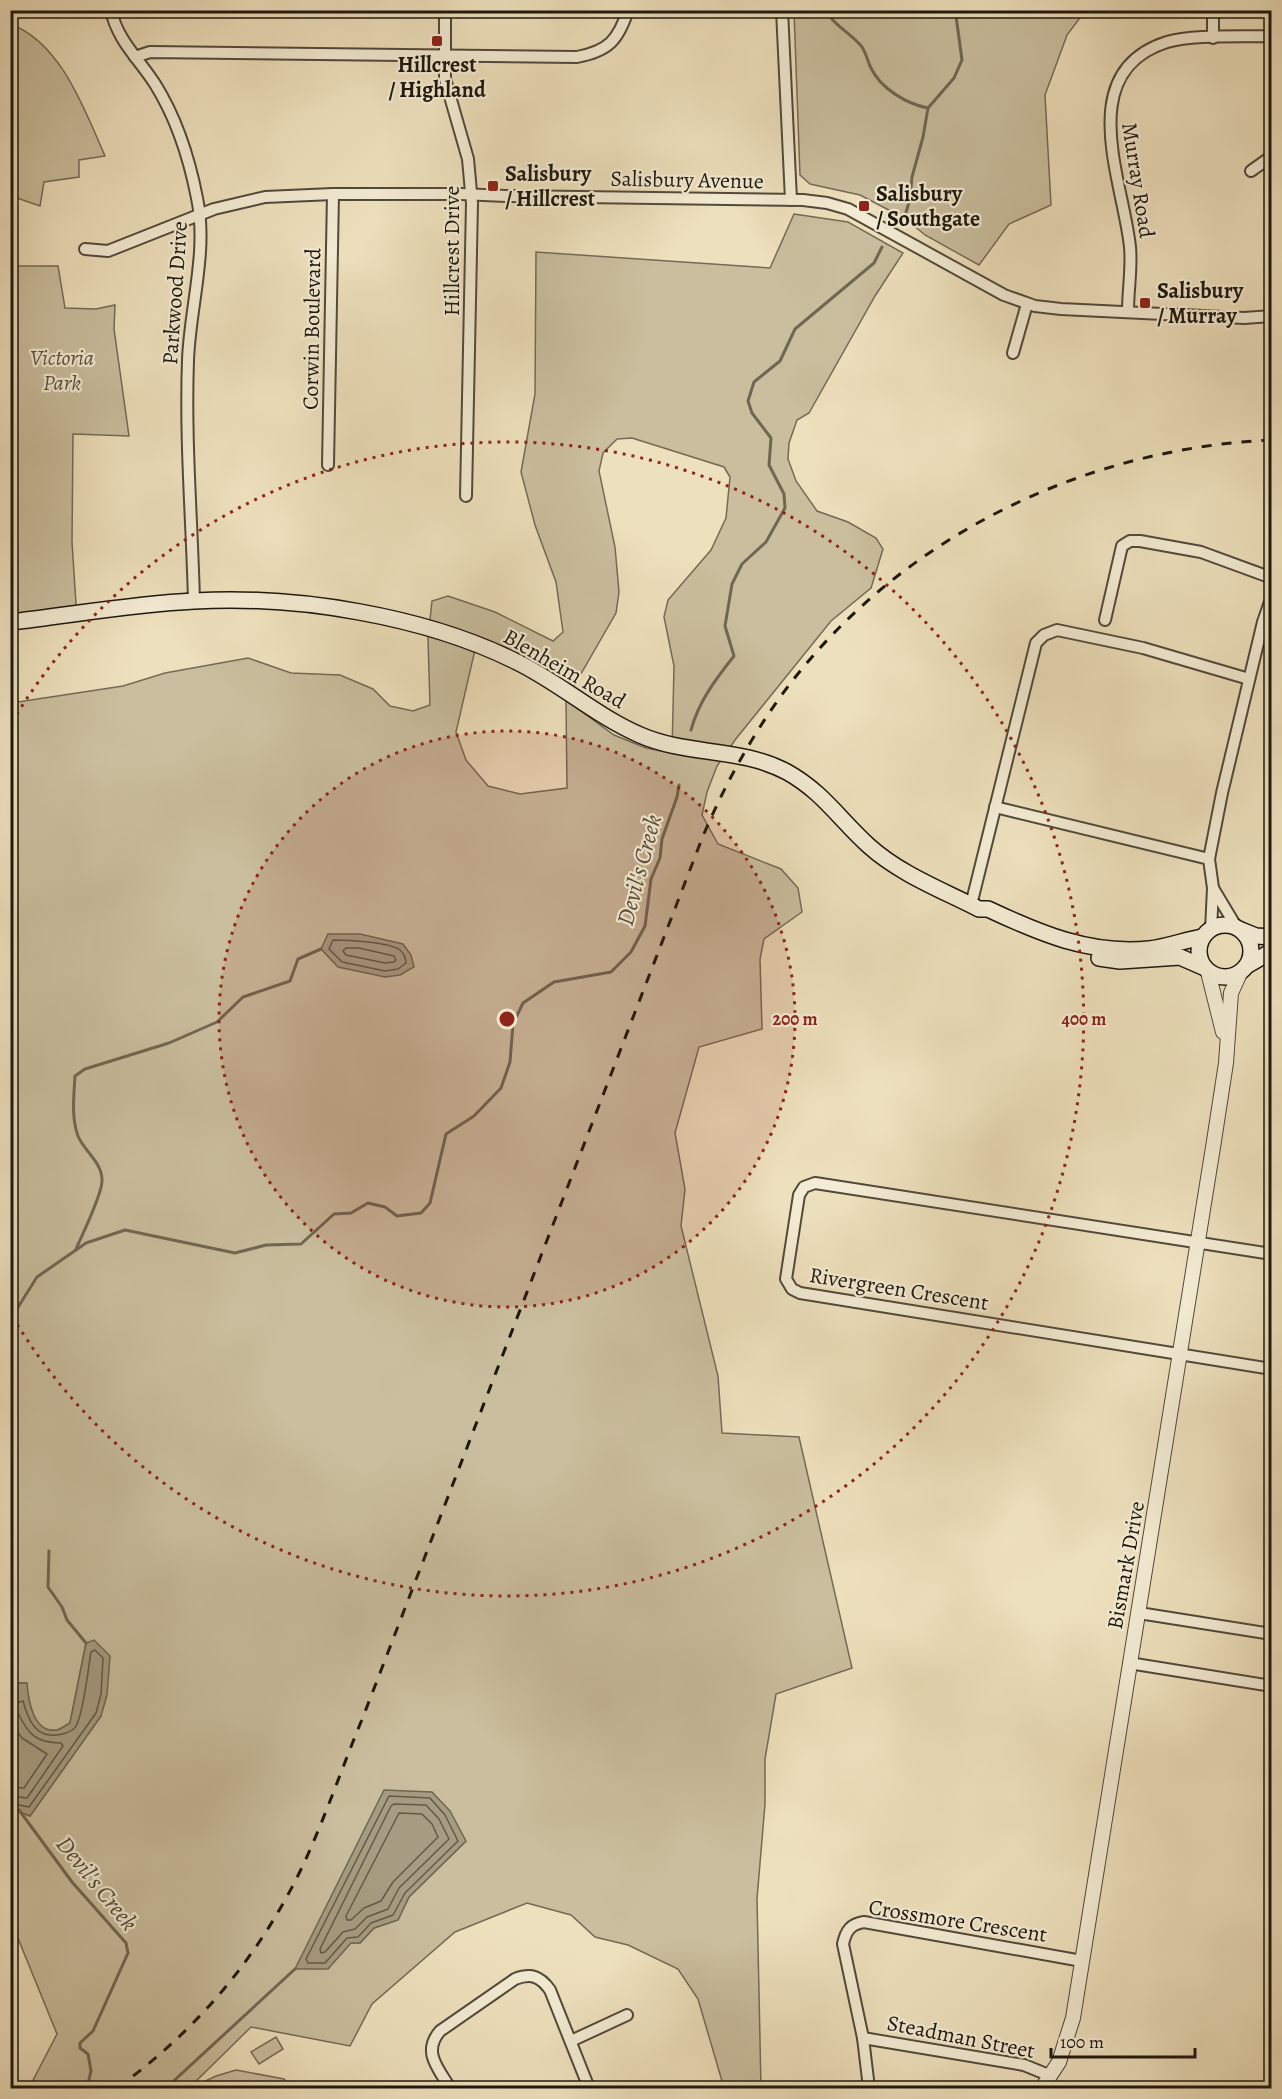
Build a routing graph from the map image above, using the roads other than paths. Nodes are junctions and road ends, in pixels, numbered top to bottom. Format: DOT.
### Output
graph roads {
  1 [pos="111,10"];
  2 [pos="445,10"];
  3 [pos="628,10"];
  4 [pos="782,10"];
  5 [pos="1213,10"];
  6 [pos="1272,36"];
  7 [pos="1213,38"];
  8 [pos="445,56"];
  9 [pos="135,57"];
  10 [pos="1272,156"];
  11 [pos="1251,171"];
  12 [pos="333,194"];
  13 [pos="472,194"];
  14 [pos="791,200"];
  15 [pos="200,215"];
  16 [pos="85,249"];
  17 [pos="1027,304"];
  18 [pos="1128,311"];
  19 [pos="1272,316"];
  20 [pos="1013,353"];
  21 [pos="328,465"];
  22 [pos="466,496"];
  23 [pos="1272,578"];
  24 [pos="1272,596"];
  25 [pos="194,601"];
  26 [pos="1105,620"];
  27 [pos="10,622"];
  28 [pos="1267,624"];
  29 [pos="1250,679"];
  30 [pos="995,807"];
  31 [pos="1209,859"];
  32 [pos="1213,888"];
  33 [pos="975,907"];
  34 [pos="1239,929"];
  35 [pos="1207,934"];
  36 [pos="1272,937"];
  37 [pos="1272,951"];
  38 [pos="1244,968"];
  39 [pos="1205,969"];
  40 [pos="1227,1042"];
  41 [pos="1198,1243"];
  42 [pos="1272,1254"];
  43 [pos="1180,1353"];
  44 [pos="1272,1369"];
  45 [pos="1138,1613"];
  46 [pos="1272,1634"];
  47 [pos="1129,1663"];
  48 [pos="1272,1686"];
  49 [pos="1082,1961"];
  50 [pos="627,2015"];
  51 [pos="863,2038"];
  52 [pos="570,2041"];
  53 [pos="1051,2076"];
  54 [pos="450,2088"];
  55 [pos="589,2088"];
  56 [pos="869,2088"];
  57 [pos="1042,2088"];
  1 -- 9 [label="street, Parkwood Drive"];
  2 -- 8 [label="street, Hillcrest Drive"];
  3 -- 8 [label="street"];
  4 -- 14 [label="street"];
  5 -- 7 [label="street"];
  6 -- 7 [label="street, Murray Road"];
  7 -- 18 [label="street, Murray Road"];
  8 -- 9 [label="street"];
  8 -- 13 [label="street, Hillcrest Drive"];
  9 -- 15 [label="street, Parkwood Drive"];
  10 -- 11 [label="street"];
  12 -- 13 [label="street, Salisbury Avenue"];
  12 -- 15 [label="street, Salisbury Avenue"];
  12 -- 21 [label="street, Corwin Boulevard"];
  13 -- 14 [label="street, Salisbury Avenue"];
  13 -- 22 [label="street, Hillcrest Drive"];
  14 -- 17 [label="street, Salisbury Avenue"];
  15 -- 16 [label="street, Salisbury Avenue"];
  15 -- 25 [label="street, Parkwood Drive"];
  17 -- 18 [label="street, Salisbury Avenue"];
  17 -- 20 [label="street"];
  18 -- 19 [label="street, Salisbury Avenue"];
  23 -- 26 [label="street"];
  24 -- 28 [label="street"];
  25 -- 27 [label="main road, Blenheim Road"];
  25 -- 33 [label="main road, Blenheim Road"];
  28 -- 29 [label="street"];
  29 -- 30 [label="street"];
  29 -- 31 [label="street"];
  30 -- 31 [label="street"];
  30 -- 33 [label="street"];
  31 -- 32 [label="street"];
  32 -- 34 [label="street"];
  32 -- 35 [label="street"];
  33 -- 35 [label="main road, Blenheim Road"];
  33 -- 39 [label="main road, Blenheim Road"];
  34 -- 35 [label="main road"];
  34 -- 36 [label="main road"];
  34 -- 38 [label="main road"];
  35 -- 39 [label="main road"];
  37 -- 38 [label="main road"];
  38 -- 39 [label="main road"];
  38 -- 40 [label="street, Bismark Drive"];
  39 -- 40 [label="street, Bismark Drive"];
  40 -- 41 [label="street, Bismark Drive"];
  41 -- 42 [label="street"];
  41 -- 43 [label="street, Bismark Drive"];
  41 -- 43 [label="street, Rivergreen Crescent"];
  43 -- 44 [label="street"];
  43 -- 45 [label="street, Bismark Drive"];
  45 -- 46 [label="street"];
  45 -- 47 [label="street, Bismark Drive"];
  47 -- 48 [label="street"];
  47 -- 49 [label="street, Bismark Drive"];
  49 -- 51 [label="street, Crossmore Crescent"];
  49 -- 53 [label="street, Bismark Drive"];
  50 -- 52 [label="street"];
  51 -- 53 [label="street, Steadman Street"];
  51 -- 56 [label="street, Crossmore Crescent"];
  52 -- 54 [label="street"];
  52 -- 55 [label="street"];
  53 -- 57 [label="street, Bismark Drive"];
}
